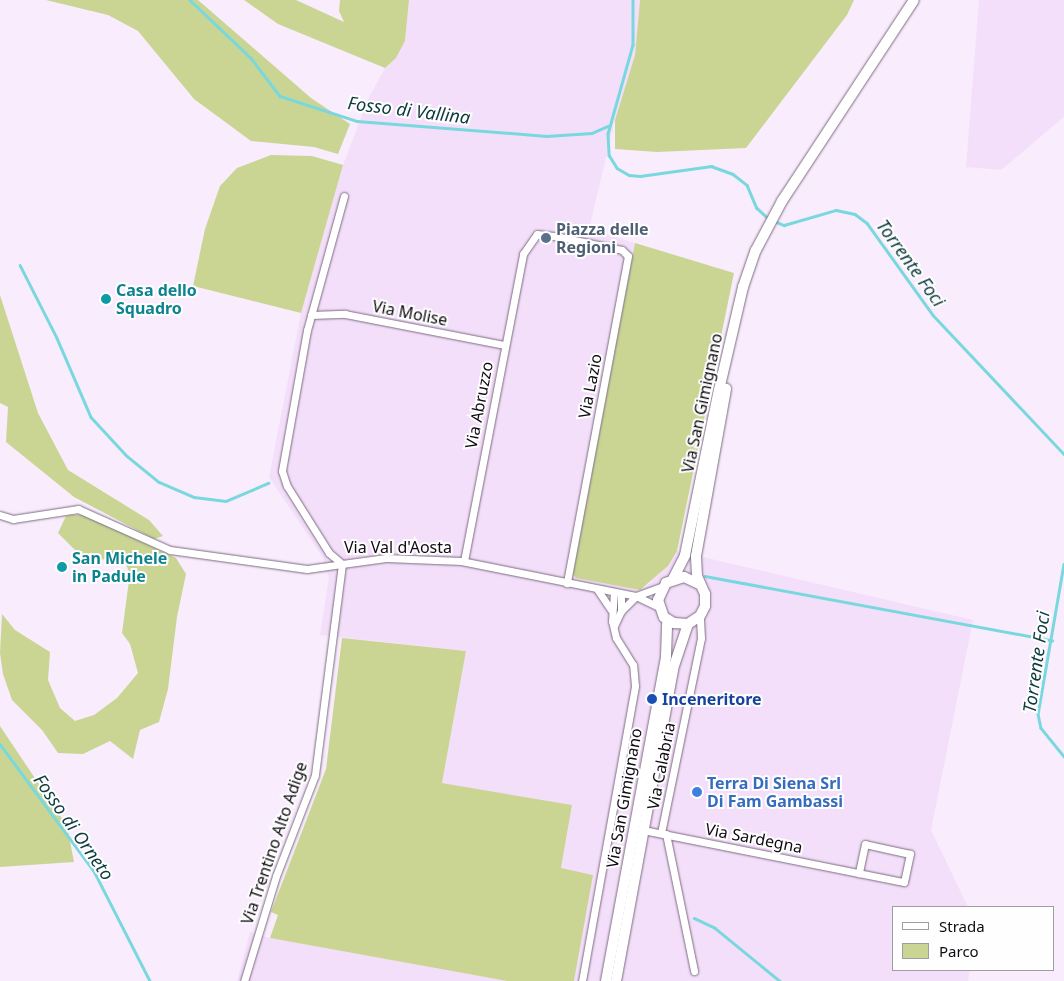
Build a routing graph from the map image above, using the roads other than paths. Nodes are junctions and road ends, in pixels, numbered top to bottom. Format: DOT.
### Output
graph roads {
  1 [pos="914,0"];
  2 [pos="344,196"];
  3 [pos="524,254"];
  4 [pos="311,315"];
  5 [pos="736,319"];
  6 [pos="504,345"];
  7 [pos="0,515"];
  8 [pos="464,561"];
  9 [pos="342,564"];
  10 [pos="672,579"];
  11 [pos="567,583"];
  12 [pos="699,584"];
  13 [pos="663,586"];
  14 [pos="597,589"];
  15 [pos="618,593"];
  16 [pos="636,596"];
  17 [pos="659,608"];
  18 [pos="611,610"];
  19 [pos="621,611"];
  20 [pos="700,616"];
  21 [pos="667,620"];
  22 [pos="688,624"];
  23 [pos="614,628"];
  24 [pos="643,830"];
  25 [pos="663,834"];
  26 [pos="859,873"];
  27 [pos="694,970"];
  28 [pos="244,981"];
  29 [pos="582,981"];
  30 [pos="606,981"];
  31 [pos="616,981"];
  1 -- 5 [label="main road"];
  2 -- 4 [label="street, Via Val d'Aosta"];
  3 -- 6 [label="street, Via Abruzzo"];
  3 -- 11 [label="street, Via Lazio"];
  4 -- 6 [label="street, Via Molise"];
  4 -- 9 [label="street, Via Val d'Aosta"];
  5 -- 10 [label="main road, Via San Gimignano"];
  5 -- 12 [label="main road, Via San Gimignano"];
  6 -- 8 [label="street, Via Abruzzo"];
  7 -- 9 [label="street"];
  8 -- 9 [label="street, Via Val d'Aosta"];
  8 -- 11 [label="street, Via Val d'Aosta"];
  9 -- 28 [label="street, Via Trentino Alto Adige"];
  10 -- 12 [label="main road"];
  10 -- 13 [label="main road, Via San Gimignano"];
  11 -- 14 [label="street, Via Val d'Aosta"];
  12 -- 20 [label="main road, Via San Gimignano"];
  13 -- 16 [label="street, Via Val d'Aosta"];
  13 -- 17 [label="main road"];
  14 -- 15 [label="street, Via Val d'Aosta"];
  14 -- 18 [label="street"];
  15 -- 16 [label="street, Via Val d'Aosta"];
  15 -- 18 [label="street"];
  15 -- 19 [label="street"];
  16 -- 17 [label="street, Via Val d'Aosta"];
  16 -- 19 [label="street"];
  17 -- 21 [label="main road"];
  18 -- 23 [label="street"];
  19 -- 23 [label="street"];
  20 -- 22 [label="main road"];
  20 -- 25 [label="street, Via Calabria"];
  21 -- 22 [label="main road"];
  21 -- 30 [label="main road, Via San Gimignano"];
  22 -- 24 [label="main road, Via San Gimignano"];
  23 -- 29 [label="street"];
  24 -- 25 [label="street, Via Sardegna"];
  24 -- 31 [label="main road, Via San Gimignano"];
  25 -- 26 [label="street, Via Sardegna"];
  25 -- 27 [label="street, Via Calabria"];
  26 -- 26 [label="street, Via Sardegna"];
}
